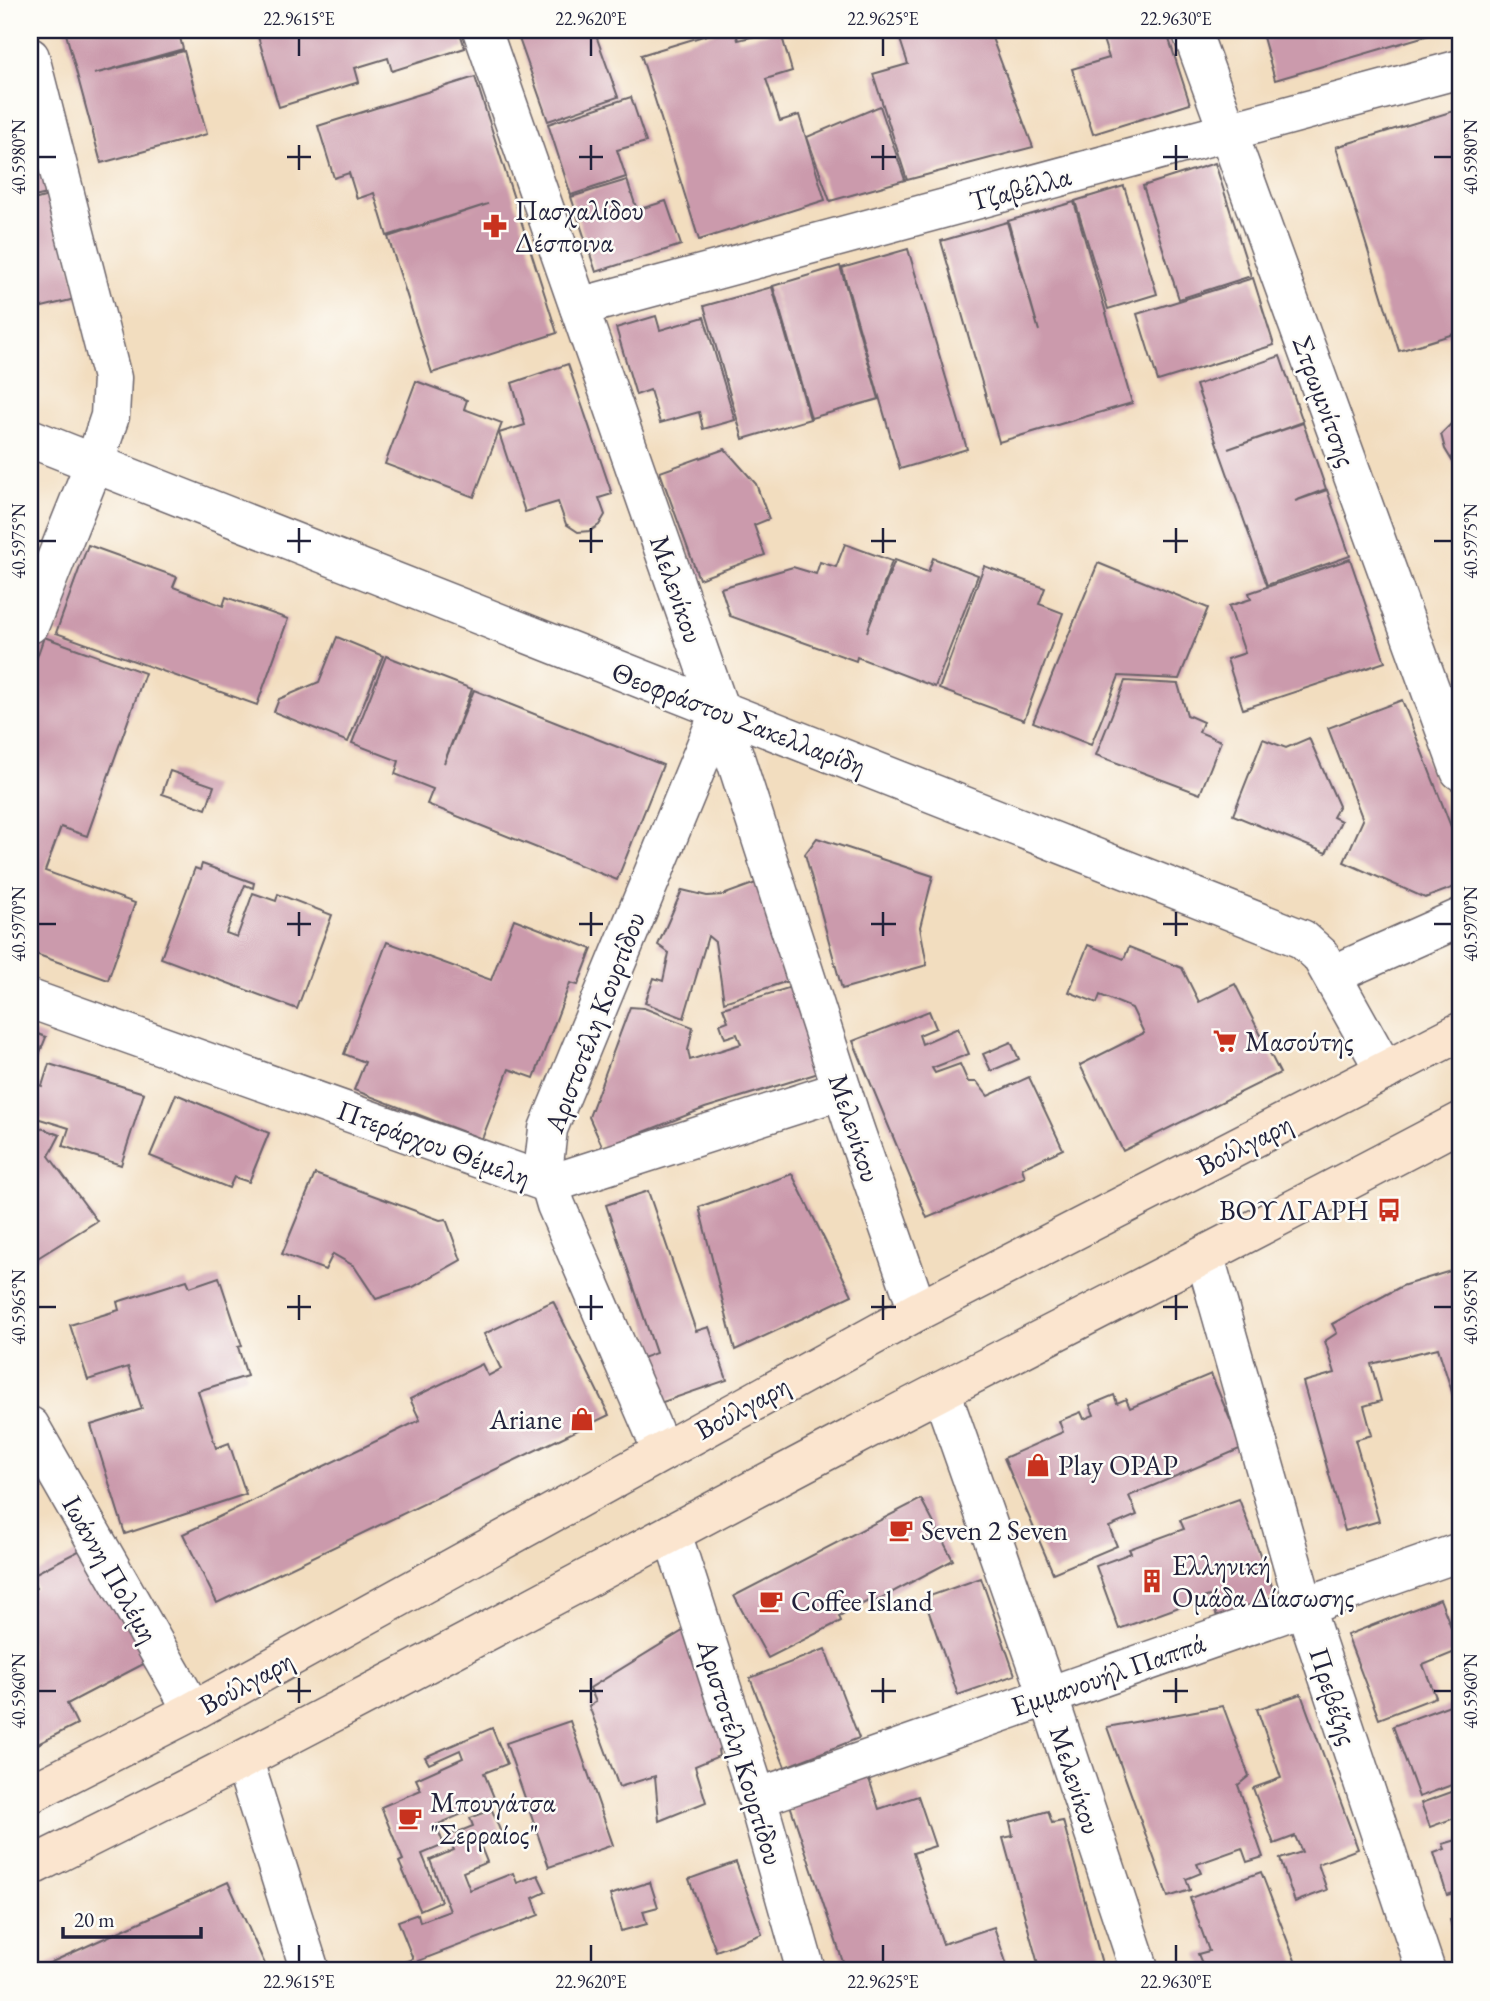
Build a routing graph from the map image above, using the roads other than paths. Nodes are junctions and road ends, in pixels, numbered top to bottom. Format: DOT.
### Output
graph roads {
  1 [pos="482,30"];
  2 [pos="1191,30"];
  3 [pos="30,57"];
  4 [pos="1460,69"];
  5 [pos="1227,132"];
  6 [pos="579,307"];
  7 [pos="30,438"];
  8 [pos="94,464"];
  9 [pos="30,624"];
  10 [pos="720,711"];
  11 [pos="1460,771"];
  12 [pos="1460,918"];
  13 [pos="1332,975"];
  14 [pos="30,999"];
  15 [pos="1460,1032"];
  16 [pos="1385,1071"];
  17 [pos="842,1090"];
  18 [pos="1460,1122"];
  19 [pos="550,1184"];
  20 [pos="1205,1258"];
  21 [pos="918,1311"];
  22 [pos="941,1391"];
  23 [pos="30,1426"];
  24 [pos="662,1451"];
  25 [pos="672,1533"];
  26 [pos="1460,1552"];
  27 [pos="1304,1605"];
  28 [pos="1048,1695"];
  29 [pos="192,1711"];
  30 [pos="244,1761"];
  31 [pos="30,1794"];
  32 [pos="757,1798"];
  33 [pos="30,1867"];
  34 [pos="310,1971"];
  35 [pos="806,1971"];
  36 [pos="1140,1971"];
  37 [pos="1426,1971"];
  1 -- 6 [label="street, Μελενίκου"];
  2 -- 5 [label="street, Στρωμνίτσης"];
  3 -- 8 [label="street"];
  4 -- 5 [label="street, Τζαβέλλα"];
  5 -- 6 [label="street, Τζαβέλλα"];
  5 -- 11 [label="street, Στρωμνίτσης"];
  6 -- 10 [label="street, Μελενίκου"];
  7 -- 8 [label="street, Θεοφράστου Σακελλαρίδη"];
  8 -- 9 [label="street"];
  8 -- 10 [label="street, Θεοφράστου Σακελλαρίδη"];
  10 -- 13 [label="street, Θεοφράστου Σακελλαρίδη"];
  10 -- 17 [label="street, Μελενίκου"];
  10 -- 19 [label="street, Αριστοτέλη Κουρτίδου"];
  12 -- 13 [label="street"];
  13 -- 16 [label="street, Θεοφράστου Σακελλαρίδη"];
  14 -- 19 [label="street, Πτεράρχου Θέμελη"];
  15 -- 16 [label="main road, Βούλγαρη"];
  16 -- 21 [label="main road, Βούλγαρη"];
  17 -- 19 [label="street, Πτεράρχου Θέμελη"];
  17 -- 21 [label="street, Μελενίκου"];
  18 -- 20 [label="main road"];
  19 -- 24 [label="street, Αριστοτέλη Κουρτίδου"];
  20 -- 22 [label="main road"];
  20 -- 27 [label="street, Πρεβέζης"];
  21 -- 24 [label="main road, Βούλγαρη"];
  22 -- 25 [label="main road"];
  22 -- 28 [label="street, Μελενίκου"];
  23 -- 29 [label="street, Ιωάννη Πολέμη"];
  24 -- 29 [label="main road, Βούλγαρη"];
  25 -- 30 [label="main road"];
  25 -- 32 [label="street, Αριστοτέλη Κουρτίδου"];
  26 -- 27 [label="street, Εμμανουήλ Παππά"];
  27 -- 28 [label="street, Εμμανουήλ Παππά"];
  27 -- 37 [label="street, Πρεβέζης"];
  28 -- 32 [label="street, Εμμανουήλ Παππά"];
  28 -- 36 [label="street, Μελενίκου"];
  29 -- 31 [label="main road, Βούλγαρη"];
  30 -- 33 [label="main road"];
  30 -- 34 [label="street"];
  32 -- 35 [label="street, Αριστοτέλη Κουρτίδου"];
}
